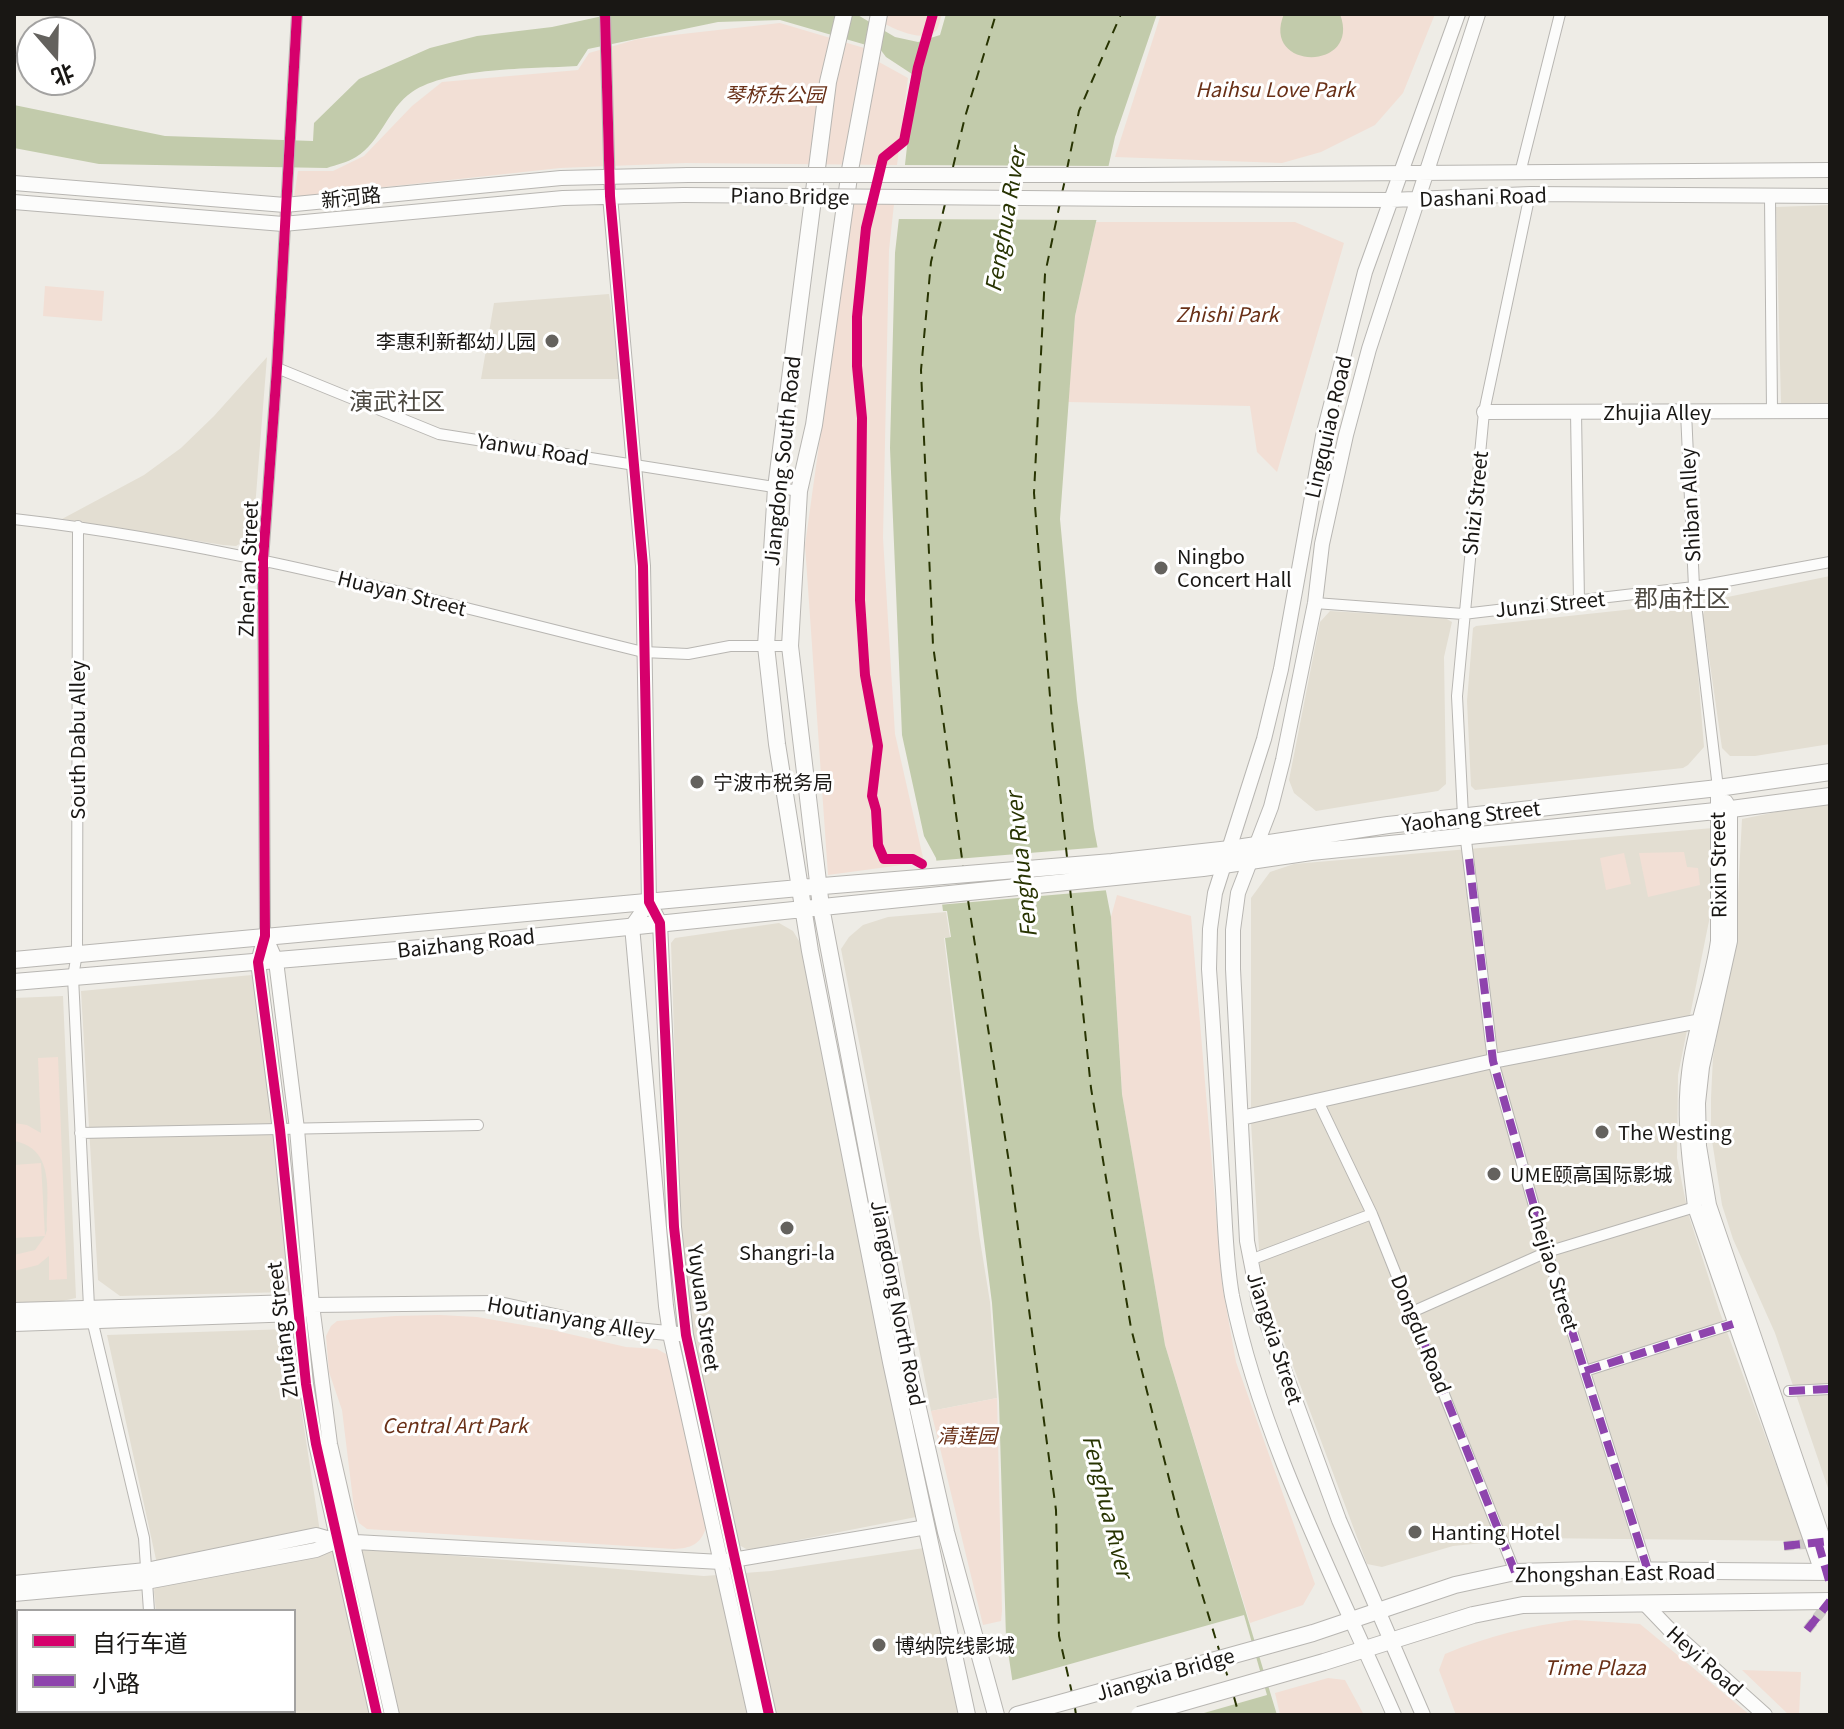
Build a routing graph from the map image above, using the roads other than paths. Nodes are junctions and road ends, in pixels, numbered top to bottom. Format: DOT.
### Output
graph roads {
  1 [pos="297,14"];
  2 [pos="605,14"];
  3 [pos="844,14"];
  4 [pos="879,14"];
  5 [pos="1458,14"];
  6 [pos="1478,14"];
  7 [pos="1560,14"];
  8 [pos="1830,170"];
  9 [pos="1520,173"];
  10 [pos="1400,174"];
  11 [pos="1426,174"];
  12 [pos="688,175"];
  13 [pos="1140,175"];
  14 [pos="610,177"];
  15 [pos="14,183"];
  16 [pos="1530,194"];
  17 [pos="684,195"];
  18 [pos="610,196"];
  19 [pos="1830,196"];
  20 [pos="1770,197"];
  21 [pos="1136,199"];
  22 [pos="1418,199"];
  23 [pos="1391,200"];
  24 [pos="14,202"];
  25 [pos="285,205"];
  26 [pos="283,224"];
  27 [pos="277,368"];
  28 [pos="1772,411"];
  29 [pos="1830,411"];
  30 [pos="1484,412"];
  31 [pos="1576,412"];
  32 [pos="1686,412"];
  33 [pos="634,466"];
  34 [pos="776,488"];
  35 [pos="799,491"];
  36 [pos="14,519"];
  37 [pos="78,526"];
  38 [pos="263,560"];
  39 [pos="1830,562"];
  40 [pos="1694,587"];
  41 [pos="1579,602"];
  42 [pos="1315,603"];
  43 [pos="1463,614"];
  44 [pos="766,646"];
  45 [pos="790,646"];
  46 [pos="643,652"];
  47 [pos="1830,772"];
  48 [pos="1718,788"];
  49 [pos="1830,796"];
  50 [pos="1723,810"];
  51 [pos="1463,816"];
  52 [pos="1466,835"];
  53 [pos="1255,845"];
  54 [pos="1227,857"];
  55 [pos="1248,862"];
  56 [pos="818,886"];
  57 [pos="799,888"];
  58 [pos="919,888"];
  59 [pos="649,902"];
  60 [pos="821,907"];
  61 [pos="802,909"];
  62 [pos="660,923"];
  63 [pos="632,926"];
  64 [pos="265,936"];
  65 [pos="77,953"];
  66 [pos="14,960"];
  67 [pos="276,961"];
  68 [pos="258,962"];
  69 [pos="73,977"];
  70 [pos="14,982"];
  71 [pos="1700,1021"];
  72 [pos="1493,1061"];
  73 [pos="1317,1099"];
  74 [pos="1241,1118"];
  75 [pos="478,1125"];
  76 [pos="297,1129"];
  77 [pos="280,1130"];
  78 [pos="80,1133"];
  79 [pos="1695,1207"];
  80 [pos="1372,1214"];
  81 [pos="1547,1252"];
  82 [pos="1250,1260"];
  83 [pos="312,1305"];
  84 [pos="296,1308"];
  85 [pos="14,1310"];
  86 [pos="1412,1312"];
  87 [pos="90,1313"];
  88 [pos="14,1324"];
  89 [pos="1733,1324"];
  90 [pos="670,1334"];
  91 [pos="686,1335"];
  92 [pos="1585,1371"];
  93 [pos="1830,1389"];
  94 [pos="1789,1391"];
  95 [pos="927,1527"];
  96 [pos="344,1541"];
  97 [pos="728,1561"];
  98 [pos="1827,1568"];
  99 [pos="1648,1571"];
  100 [pos="1515,1572"];
  101 [pos="146,1576"];
  102 [pos="14,1583"];
  103 [pos="14,1594"];
  104 [pos="1830,1601"];
  105 [pos="1646,1605"];
  106 [pos="149,1609"];
  107 [pos="1377,1610"];
  108 [pos="1351,1619"];
  109 [pos="1313,1633"];
  110 [pos="1390,1640"];
  111 [pos="1364,1649"];
  112 [pos="1324,1662"];
  113 [pos="377,1715"];
  114 [pos="392,1715"];
  115 [pos="755,1715"];
  116 [pos="769,1715"];
  117 [pos="967,1715"];
  118 [pos="996,1715"];
  119 [pos="1017,1715"];
  120 [pos="1139,1715"];
  121 [pos="1394,1715"];
  122 [pos="1423,1715"];
  123 [pos="1765,1715"];
  1 -- 25 [label="street, Zhen'an Street"];
  2 -- 14 [label="street"];
  3 -- 34 [label="main road, Jiangdong South Road"];
  4 -- 35 [label="main road, Jiangdong South Road"];
  5 -- 10 [label="street, Lingquiao Road"];
  6 -- 11 [label="street, Lingquiao Road"];
  7 -- 9 [label="street"];
  8 -- 9 [label="street, Dashani Road"];
  9 -- 11 [label="street, Dashani Road"];
  10 -- 11 [label="street, Dashani Road"];
  10 -- 13 [label="street, Dashani Road"];
  10 -- 23 [label="street, Lingquiao Road"];
  11 -- 22 [label="street, Lingquiao Road"];
  12 -- 13 [label="street, Piano Bridge, bridge"];
  12 -- 14 [label="street, 新河路"];
  14 -- 18 [label="street"];
  14 -- 25 [label="street, 新河路"];
  15 -- 25 [label="street, 新河路"];
  16 -- 20 [label="street, Dashani Road"];
  16 -- 22 [label="street, Dashani Road"];
  16 -- 30 [label="street, Shizi Street"];
  17 -- 18 [label="street, 新河路"];
  17 -- 21 [label="street, Piano Bridge, bridge"];
  18 -- 26 [label="street, 新河路"];
  18 -- 33 [label="street"];
  19 -- 20 [label="street, Dashani Road"];
  20 -- 28 [label="street"];
  21 -- 23 [label="street, Dashani Road"];
  22 -- 23 [label="street, Dashani Road"];
  22 -- 42 [label="street, Lingquiao Road"];
  23 -- 54 [label="street, Lingquiao Road"];
  24 -- 26 [label="street, 新河路"];
  25 -- 26 [label="street, Zhen'an Street"];
  26 -- 27 [label="street, Zhen'an Street"];
  27 -- 33 [label="street, Yanwu Road"];
  27 -- 38 [label="street, Zhen'an Street"];
  28 -- 29 [label="street, Zhujia Alley"];
  28 -- 32 [label="street, Zhujia Alley"];
  30 -- 31 [label="street, Zhujia Alley"];
  30 -- 43 [label="street, Shizi Street"];
  31 -- 32 [label="street, Zhujia Alley"];
  31 -- 41 [label="street"];
  32 -- 40 [label="street, Shiban Alley"];
  33 -- 34 [label="street, Yanwu Road"];
  33 -- 46 [label="street"];
  34 -- 35 [label="street, Yanwu Road"];
  34 -- 44 [label="main road, Jiangdong South Road"];
  35 -- 45 [label="main road, Jiangdong South Road"];
  36 -- 37 [label="street, Huayan Street"];
  37 -- 38 [label="street, Huayan Street"];
  37 -- 65 [label="street, South Dabu Alley"];
  38 -- 46 [label="street, Huayan Street"];
  38 -- 64 [label="street, Zhen'an Street"];
  39 -- 40 [label="street, Junzi Street"];
  40 -- 41 [label="street, Junzi Street"];
  40 -- 48 [label="street, Shiban Alley"];
  41 -- 43 [label="street, Junzi Street"];
  42 -- 43 [label="street, Junzi Street"];
  42 -- 53 [label="street, Lingquiao Road"];
  43 -- 51 [label="street, Shizi Street"];
  44 -- 45 [label="street, Huayan Street"];
  44 -- 46 [label="street, Huayan Street"];
  44 -- 57 [label="main road, Jiangdong South Road"];
  45 -- 56 [label="main road, Jiangdong South Road"];
  46 -- 59 [label="street"];
  47 -- 48 [label="main road, Yaohang Street"];
  48 -- 50 [label="street, Rixin Street"];
  48 -- 51 [label="main road, Yaohang Street"];
  49 -- 50 [label="main road, Yaohang Street"];
  50 -- 52 [label="main road, Yaohang Street"];
  50 -- 71 [label="street, Rixin Street"];
  50 -- 98 [label="street, Rixin Street"];
  51 -- 52 [label="street, Chejiao Street"];
  51 -- 53 [label="main road, Yaohang Street"];
  52 -- 55 [label="main road, Yaohang Street"];
  52 -- 72 [label="street, Chejiao Street"];
  53 -- 54 [label="main road, Yaohang Street"];
  53 -- 55 [label="street, Jiangxia Street"];
  54 -- 55 [label="main road, Yaohang Street"];
  54 -- 58 [label="main road, Yaohang Street"];
  54 -- 108 [label="street, Jiangxia Street"];
  55 -- 74 [label="street, Jiangxia Street"];
  56 -- 57 [label="main road, Baizhang Road"];
  56 -- 58 [label="main road, Baizhang Road"];
  56 -- 60 [label="main road, Jiangdong North Road"];
  57 -- 59 [label="main road, Baizhang Road"];
  57 -- 61 [label="main road, Jiangdong South Road"];
  58 -- 60 [label="main road, Baizhang Road"];
  59 -- 62 [label="street, Yuyuan Street"];
  59 -- 63 [label="street"];
  59 -- 64 [label="main road, Baizhang Road"];
  60 -- 61 [label="main road, Baizhang Road"];
  60 -- 118 [label="main road, Jiangdong North Road"];
  61 -- 62 [label="main road, Baizhang Road"];
  61 -- 95 [label="main road, Jiangdong North Road"];
  62 -- 63 [label="main road, Baizhang Road"];
  62 -- 91 [label="street, Yuyuan Street"];
  63 -- 67 [label="main road, Baizhang Road"];
  63 -- 90 [label="street, Yuyuan Street"];
  64 -- 65 [label="main road, Baizhang Road"];
  64 -- 67 [label="street, Zhufang Street"];
  64 -- 68 [label="street, Zhufang Street"];
  65 -- 66 [label="main road, Baizhang Road"];
  65 -- 69 [label="street, South Dabu Alley"];
  67 -- 68 [label="main road, Baizhang Road"];
  67 -- 76 [label="street, Zhufang Street"];
  68 -- 69 [label="main road, Baizhang Road"];
  68 -- 77 [label="street, Zhufang Street"];
  69 -- 70 [label="main road, Baizhang Road"];
  69 -- 78 [label="street, South Dabu Alley"];
  71 -- 72 [label="street"];
  71 -- 79 [label="street, Rixin Street"];
  72 -- 73 [label="street"];
  72 -- 81 [label="street, Chejiao Street"];
  73 -- 74 [label="street"];
  73 -- 80 [label="street, Dongdu Road"];
  74 -- 82 [label="street, Jiangxia Street"];
  75 -- 76 [label="street"];
  76 -- 77 [label="street"];
  76 -- 83 [label="street, Zhufang Street"];
  77 -- 78 [label="street"];
  77 -- 84 [label="street, Zhufang Street"];
  78 -- 87 [label="street, South Dabu Alley"];
  79 -- 81 [label="street"];
  79 -- 89 [label="street, Rixin Street"];
  80 -- 82 [label="street"];
  80 -- 86 [label="street, Dongdu Road"];
  81 -- 86 [label="street"];
  81 -- 92 [label="street, Chejiao Street"];
  82 -- 107 [label="street, Jiangxia Street"];
  83 -- 84 [label="street, Houtianyang Alley"];
  83 -- 90 [label="street, Houtianyang Alley"];
  83 -- 96 [label="street, Zhufang Street"];
  84 -- 87 [label="street, Houtianyang Alley"];
  84 -- 96 [label="street, Zhufang Street"];
  85 -- 87 [label="street, Houtianyang Alley"];
  86 -- 100 [label="street, Dongdu Road"];
  87 -- 88 [label="street, Houtianyang Alley"];
  87 -- 101 [label="street, South Dabu Alley"];
  89 -- 92 [label="street"];
  89 -- 98 [label="street, Rixin Street"];
  90 -- 91 [label="street, Houtianyang Alley"];
  90 -- 97 [label="street, Yuyuan Street"];
  91 -- 97 [label="street, Yuyuan Street"];
  92 -- 99 [label="street, Chejiao Street"];
  93 -- 94 [label="street"];
  95 -- 97 [label="street"];
  95 -- 117 [label="main road, Jiangdong North Road"];
  96 -- 97 [label="street"];
  96 -- 101 [label="street"];
  96 -- 113 [label="street, Zhufang Street"];
  96 -- 114 [label="street, Zhufang Street"];
  97 -- 115 [label="street, Yuyuan Street"];
  97 -- 116 [label="street, Yuyuan Street"];
  98 -- 99 [label="main road, Zhongshan East Road"];
  99 -- 100 [label="main road, Zhongshan East Road"];
  100 -- 107 [label="main road, Zhongshan East Road"];
  101 -- 102 [label="street"];
  101 -- 103 [label="street"];
  101 -- 106 [label="street, South Dabu Alley"];
  104 -- 105 [label="main road, Zhongshan East Road"];
  105 -- 110 [label="main road, Zhongshan East Road"];
  105 -- 123 [label="street, Heyi Road"];
  107 -- 108 [label="main road, Zhongshan East Road"];
  107 -- 110 [label="street, Jiangxia Street"];
  108 -- 109 [label="main road, Zhongshan East Road"];
  108 -- 111 [label="street, Jiangxia Street"];
  109 -- 119 [label="main road, Jiangxia Bridge"];
  110 -- 111 [label="main road, Zhongshan East Road"];
  110 -- 122 [label="street, Jiangxia Street"];
  111 -- 112 [label="main road, Zhongshan East Road"];
  111 -- 121 [label="street, Jiangxia Street"];
  112 -- 120 [label="main road, Jiangxia Bridge, bridge"];
}
